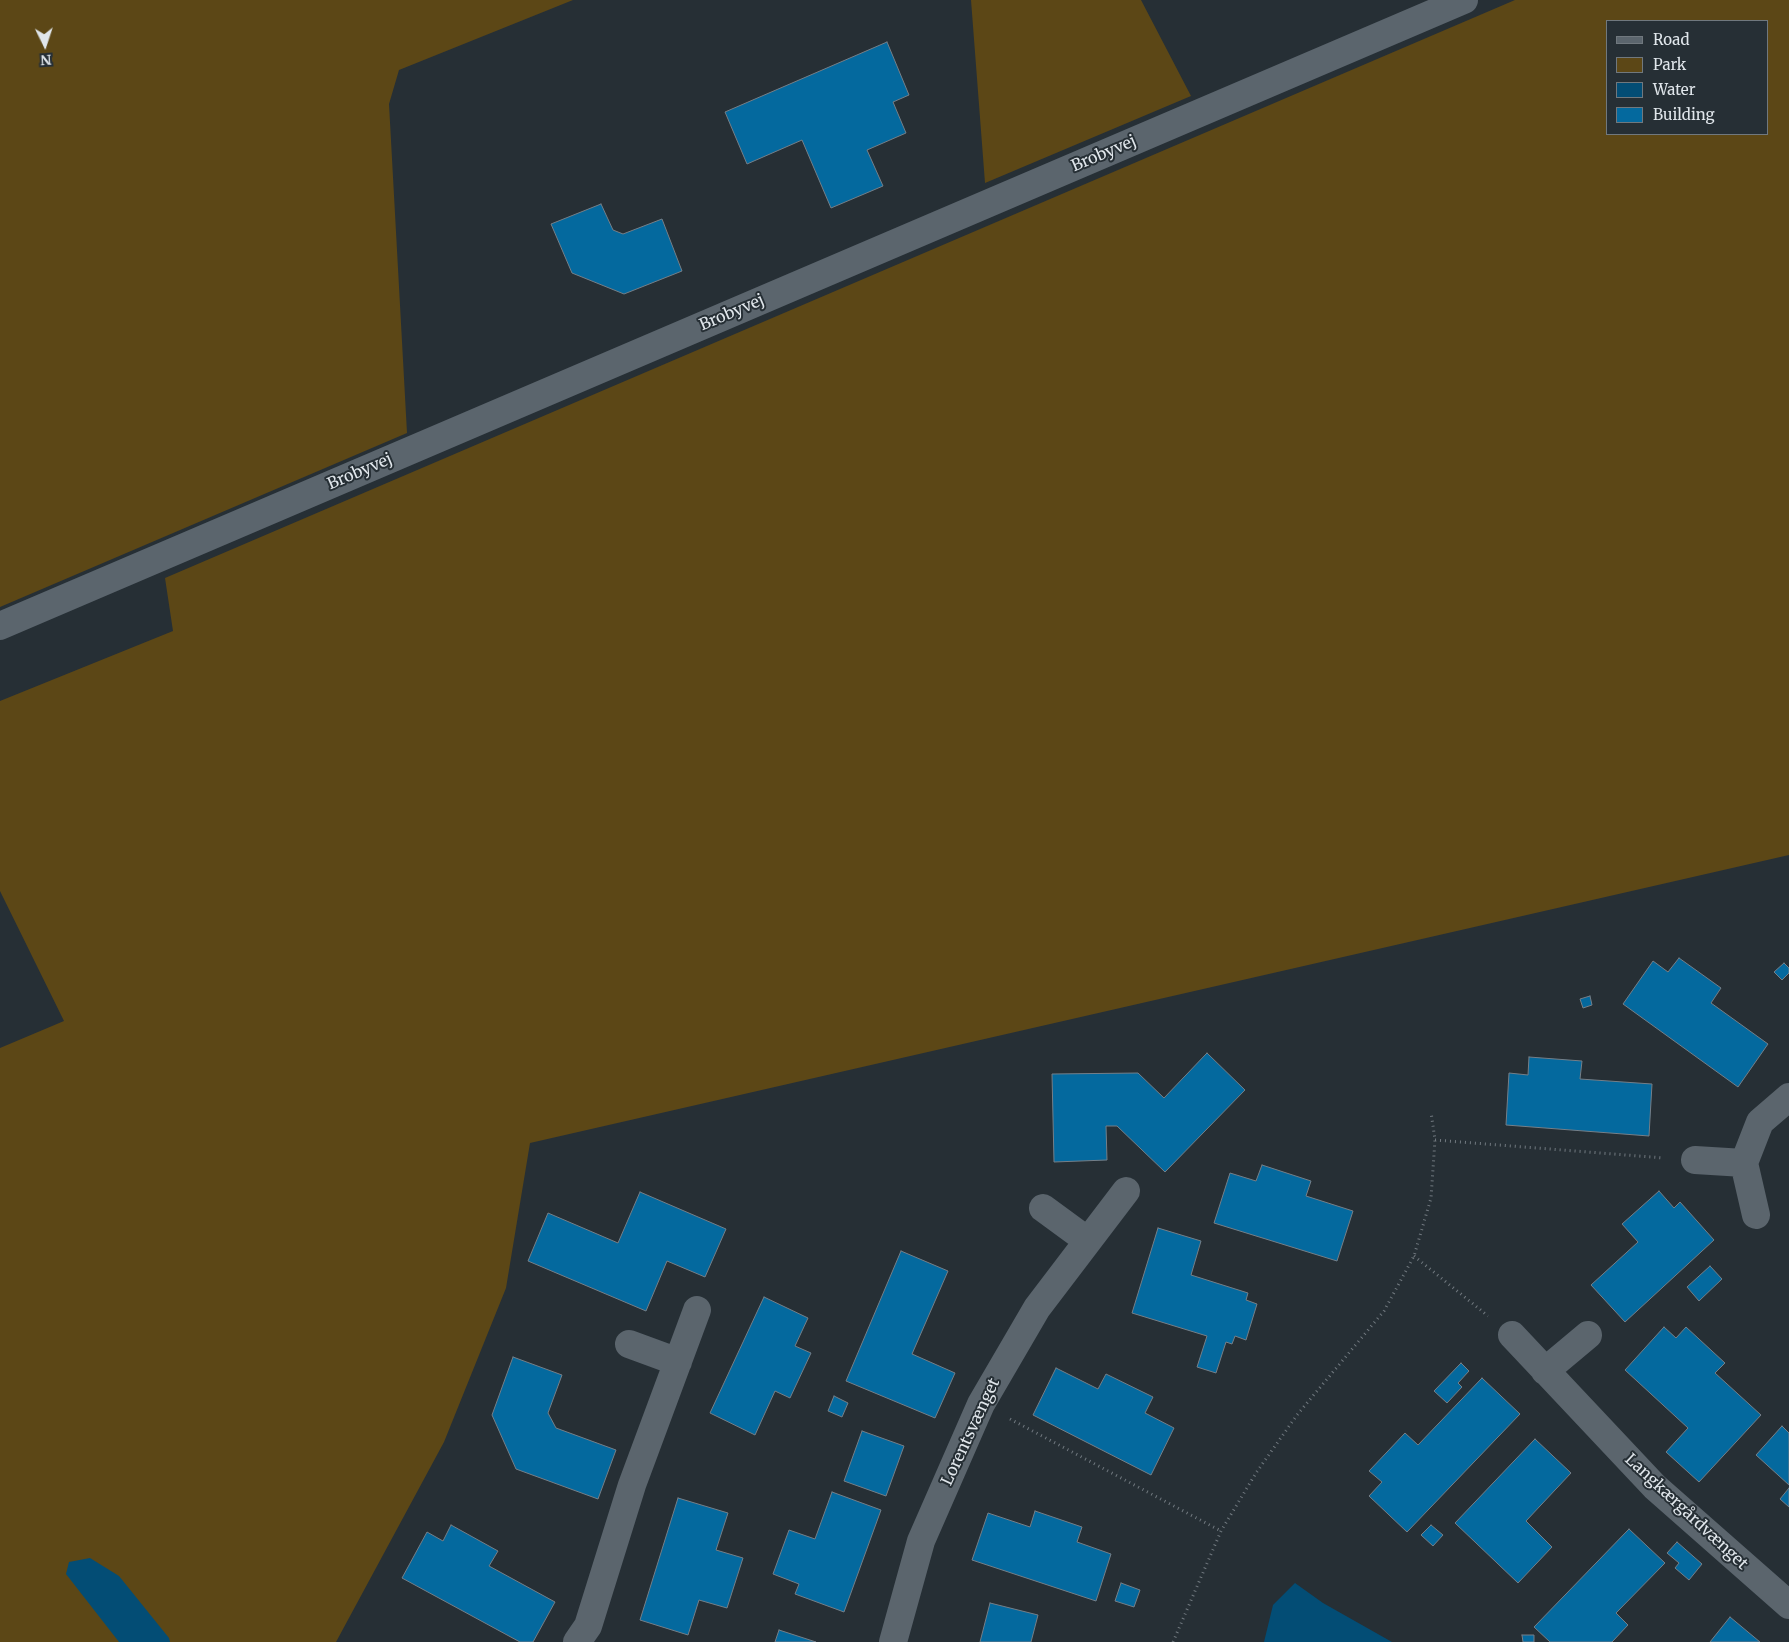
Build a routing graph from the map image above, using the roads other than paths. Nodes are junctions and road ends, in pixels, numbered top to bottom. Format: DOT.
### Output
graph roads {
  1 [pos="1464,0"];
  2 [pos="0,626"];
  3 [pos="1789,1097"];
  4 [pos="1695,1160"];
  5 [pos="1744,1163"];
  6 [pos="1126,1190"];
  7 [pos="1043,1208"];
  8 [pos="1756,1215"];
  9 [pos="1088,1241"];
  10 [pos="697,1310"];
  11 [pos="1512,1335"];
  12 [pos="1588,1335"];
  13 [pos="629,1344"];
  14 [pos="678,1362"];
  15 [pos="1545,1371"];
  16 [pos="1789,1605"];
  17 [pos="577,1642"];
  18 [pos="893,1642"];
  1 -- 2 [label="street, Brobyvej"];
  3 -- 5 [label="street"];
  4 -- 5 [label="street"];
  5 -- 8 [label="street"];
  6 -- 9 [label="street, Lorentsvænget"];
  7 -- 9 [label="street"];
  9 -- 18 [label="street, Lorentsvænget"];
  10 -- 14 [label="street"];
  11 -- 15 [label="street, Langkærgårdvænget"];
  12 -- 15 [label="street"];
  13 -- 14 [label="street"];
  14 -- 17 [label="street"];
  15 -- 16 [label="street, Langkærgårdvænget"];
}
